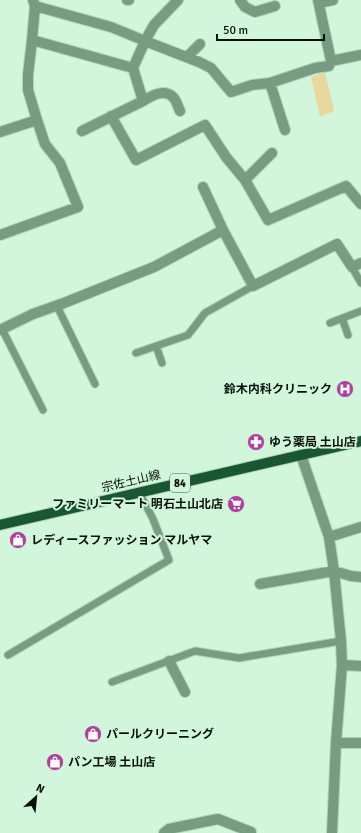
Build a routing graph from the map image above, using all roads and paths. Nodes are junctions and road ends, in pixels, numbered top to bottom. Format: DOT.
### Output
graph roads {
  1 [pos="178,0"];
  2 [pos="240,0"];
  3 [pos="333,0"];
  4 [pos="318,1"];
  5 [pos="34,3"];
  6 [pos="275,6"];
  7 [pos="32,40"];
  8 [pos="145,41"];
  9 [pos="200,44"];
  10 [pos="361,55"];
  11 [pos="187,57"];
  12 [pos="331,61"];
  13 [pos="133,68"];
  14 [pos="270,83"];
  15 [pos="143,101"];
  16 [pos="180,111"];
  17 [pos="111,116"];
  18 [pos="37,120"];
  19 [pos="285,130"];
  20 [pos="82,131"];
  21 [pos="0,132"];
  22 [pos="272,154"];
  23 [pos="245,180"];
  24 [pos="203,188"];
  25 [pos="361,204"];
  26 [pos="223,230"];
  27 [pos="0,236"];
  28 [pos="357,265"];
  29 [pos="361,283"];
  30 [pos="253,286"];
  31 [pos="57,306"];
  32 [pos="361,311"];
  33 [pos="342,318"];
  34 [pos="330,323"];
  35 [pos="1,329"];
  36 [pos="348,335"];
  37 [pos="156,346"];
  38 [pos="136,353"];
  39 [pos="162,363"];
  40 [pos="95,384"];
  41 [pos="43,410"];
  42 [pos="361,441"];
  43 [pos="301,455"];
  44 [pos="139,492"];
  45 [pos="0,525"];
  46 [pos="361,528"];
  47 [pos="329,537"];
  48 [pos="334,571"];
  49 [pos="361,577"];
  50 [pos="260,584"];
  51 [pos="341,641"];
  52 [pos="8,655"];
  53 [pos="169,661"];
  54 [pos="342,665"];
  55 [pos="361,666"];
  56 [pos="112,682"];
  57 [pos="185,692"];
  58 [pos="336,743"];
  59 [pos="361,743"];
  60 [pos="164,833"];
  61 [pos="251,833"];
  62 [pos="332,833"];
  1 -- 8 [label="street"];
  2 -- 6 [label="street"];
  3 -- 4 [label="street"];
  4 -- 12 [label="street"];
  5 -- 7 [label="street"];
  5 -- 8 [label="street"];
  7 -- 13 [label="street"];
  7 -- 18 [label="street"];
  8 -- 11 [label="street"];
  8 -- 13 [label="street"];
  9 -- 11 [label="street"];
  10 -- 12 [label="street"];
  11 -- 14 [label="street"];
  12 -- 14 [label="street"];
  13 -- 15 [label="street"];
  14 -- 19 [label="street"];
  15 -- 16 [label="street"];
  15 -- 17 [label="street"];
  17 -- 20 [label="street"];
  17 -- 23 [label="street"];
  18 -- 21 [label="street"];
  18 -- 27 [label="street"];
  22 -- 23 [label="street"];
  23 -- 25 [label="street"];
  24 -- 26 [label="street"];
  26 -- 30 [label="street"];
  26 -- 31 [label="street"];
  28 -- 29 [label="lane"];
  28 -- 30 [label="street"];
  30 -- 37 [label="lane"];
  31 -- 35 [label="street"];
  31 -- 40 [label="lane"];
  32 -- 33 [label="lane"];
  33 -- 34 [label="lane"];
  33 -- 36 [label="lane"];
  35 -- 41 [label="lane"];
  37 -- 38 [label="lane"];
  37 -- 39 [label="lane"];
  42 -- 43 [label="main road, 宗佐土山線 / 84"];
  43 -- 44 [label="main road, 宗佐土山線 / 84"];
  43 -- 47 [label="street"];
  44 -- 45 [label="main road, 宗佐土山線 / 84"];
  44 -- 52 [label="lane"];
  46 -- 47 [label="street"];
  47 -- 48 [label="street"];
  48 -- 49 [label="street"];
  48 -- 50 [label="street"];
  48 -- 51 [label="street"];
  51 -- 53 [label="lane"];
  51 -- 54 [label="street"];
  53 -- 56 [label="lane"];
  53 -- 57 [label="street"];
  54 -- 55 [label="street"];
  54 -- 58 [label="street"];
  58 -- 59 [label="street"];
  58 -- 62 [label="street"];
  60 -- 61 [label="street"];
}
